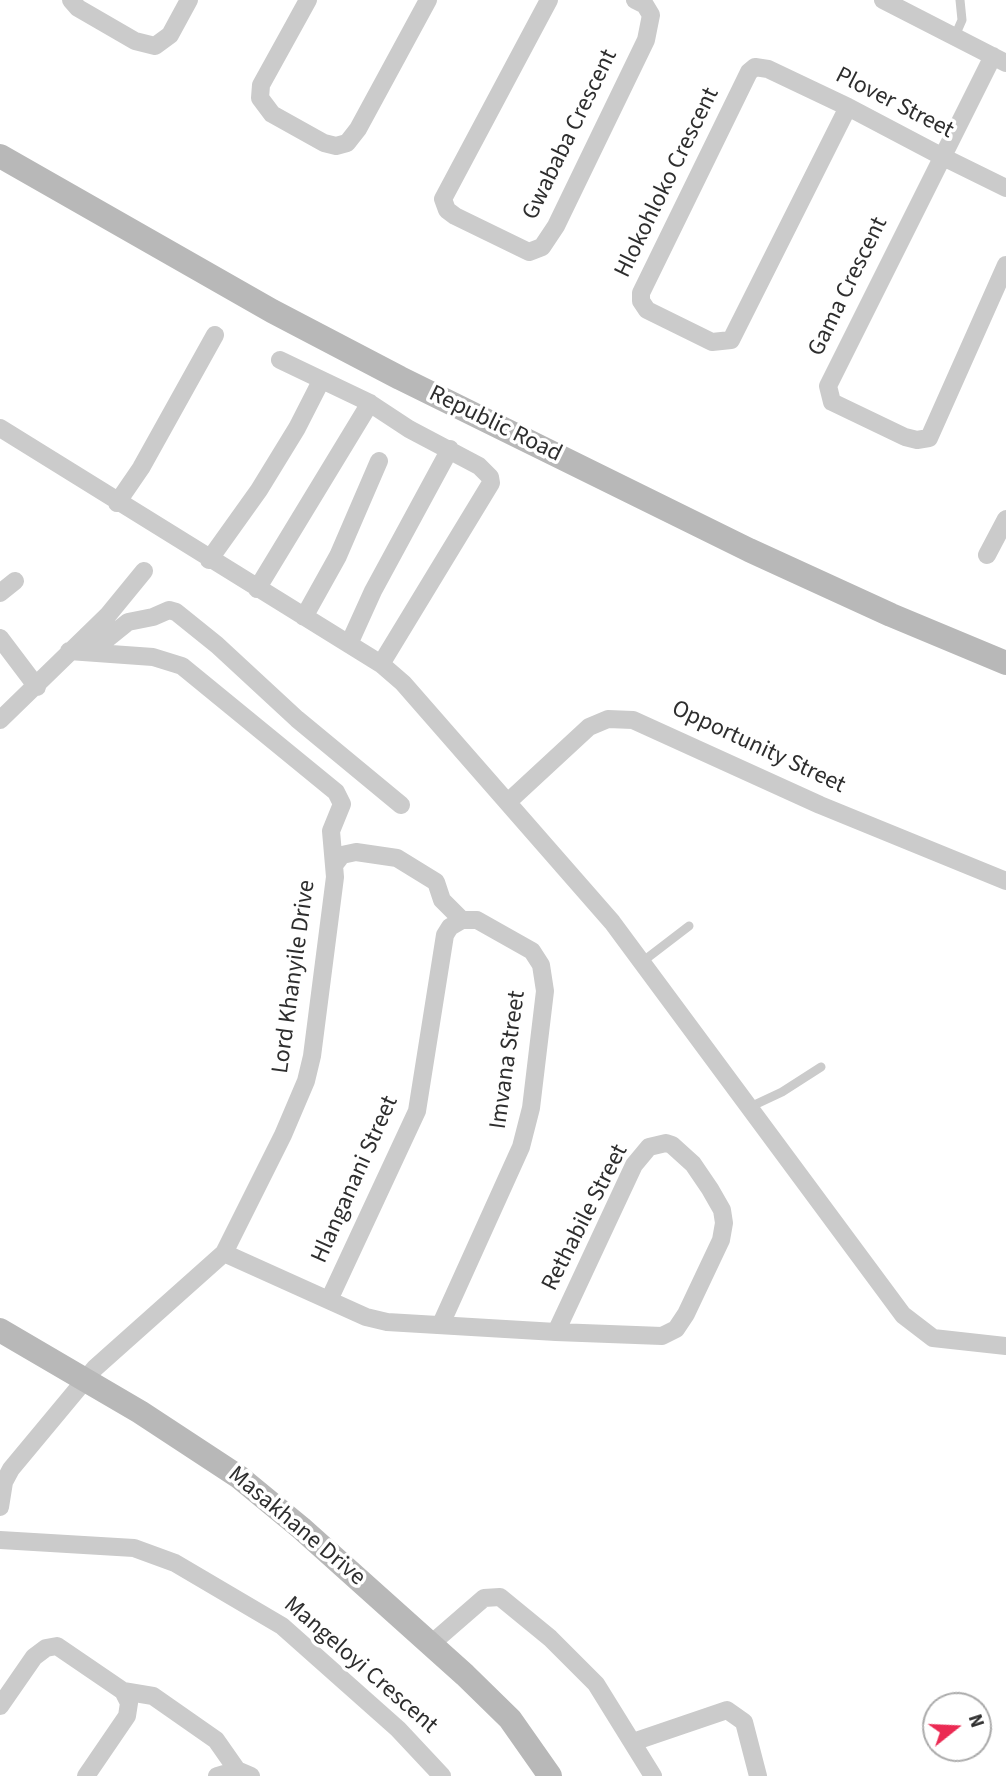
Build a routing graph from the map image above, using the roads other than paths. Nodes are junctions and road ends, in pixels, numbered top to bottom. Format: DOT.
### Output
graph roads {
  1 [pos="71,0"];
  2 [pos="189,0"];
  3 [pos="309,0"];
  4 [pos="428,0"];
  5 [pos="549,0"];
  6 [pos="883,0"];
  7 [pos="960,0"];
  8 [pos="637,1"];
  9 [pos="954,36"];
  10 [pos="999,60"];
  11 [pos="759,66"];
  12 [pos="848,107"];
  13 [pos="0,156"];
  14 [pos="941,156"];
  15 [pos="1006,188"];
  16 [pos="1006,265"];
  17 [pos="215,335"];
  18 [pos="280,360"];
  19 [pos="321,381"];
  20 [pos="370,403"];
  21 [pos="0,428"];
  22 [pos="450,449"];
  23 [pos="379,461"];
  24 [pos="117,503"];
  25 [pos="1006,519"];
  26 [pos="987,555"];
  27 [pos="209,560"];
  28 [pos="144,571"];
  29 [pos="15,581"];
  30 [pos="257,589"];
  31 [pos="0,593"];
  32 [pos="304,617"];
  33 [pos="0,638"];
  34 [pos="349,644"];
  35 [pos="69,651"];
  36 [pos="92,651"];
  37 [pos="1006,663"];
  38 [pos="381,664"];
  39 [pos="37,687"];
  40 [pos="0,720"];
  41 [pos="509,801"];
  42 [pos="401,805"];
  43 [pos="335,864"];
  44 [pos="1006,881"];
  45 [pos="462,920"];
  46 [pos="689,926"];
  47 [pos="642,962"];
  48 [pos="821,1067"];
  49 [pos="750,1107"];
  50 [pos="224,1254"];
  51 [pos="329,1300"];
  52 [pos="441,1324"];
  53 [pos="0,1330"];
  54 [pos="556,1332"];
  55 [pos="1006,1346"];
  56 [pos="85,1380"];
  57 [pos="0,1507"];
  58 [pos="0,1540"];
  59 [pos="431,1644"];
  60 [pos="123,1691"];
  61 [pos="0,1706"];
  62 [pos="633,1742"];
  63 [pos="244,1773"];
  64 [pos="86,1776"];
  65 [pos="217,1776"];
  66 [pos="442,1776"];
  67 [pos="550,1776"];
  68 [pos="653,1776"];
  69 [pos="758,1776"];
  1 -- 2 [label="street"];
  3 -- 4 [label="street"];
  5 -- 8 [label="street, Gwababa Crescent"];
  6 -- 9 [label="street"];
  7 -- 9 [label="lane"];
  9 -- 10 [label="street"];
  10 -- 14 [label="street"];
  11 -- 12 [label="street, Plover Street"];
  11 -- 12 [label="street, Hlokohloko Crescent"];
  12 -- 14 [label="street, Plover Street"];
  13 -- 37 [label="street, Republic Road"];
  14 -- 15 [label="street, Plover Street"];
  14 -- 16 [label="street, Gama Crescent"];
  17 -- 24 [label="street"];
  18 -- 19 [label="street"];
  19 -- 20 [label="street"];
  19 -- 27 [label="street"];
  20 -- 22 [label="street"];
  20 -- 30 [label="street"];
  21 -- 24 [label="street"];
  22 -- 34 [label="street"];
  22 -- 38 [label="street"];
  23 -- 32 [label="street"];
  24 -- 27 [label="street"];
  25 -- 26 [label="street"];
  27 -- 30 [label="street"];
  28 -- 35 [label="street"];
  29 -- 31 [label="street"];
  30 -- 32 [label="street"];
  32 -- 34 [label="street"];
  33 -- 39 [label="street"];
  34 -- 38 [label="street"];
  35 -- 36 [label="street, Lord Khanyile Drive"];
  35 -- 39 [label="street"];
  36 -- 42 [label="street"];
  36 -- 43 [label="street, Lord Khanyile Drive"];
  38 -- 41 [label="street"];
  39 -- 40 [label="street"];
  41 -- 44 [label="street, Opportunity Street"];
  41 -- 47 [label="street"];
  43 -- 45 [label="street"];
  43 -- 50 [label="street, Lord Khanyile Drive"];
  45 -- 51 [label="street, Hlanganani Street"];
  45 -- 52 [label="street, Imvana Street"];
  46 -- 47 [label="lane"];
  47 -- 49 [label="street"];
  48 -- 49 [label="lane"];
  49 -- 55 [label="street"];
  50 -- 51 [label="street, Rethabile Street"];
  50 -- 56 [label="street, Lord Khanyile Drive"];
  51 -- 52 [label="street, Rethabile Street"];
  52 -- 54 [label="street, Rethabile Street"];
  53 -- 56 [label="street, Masakhane Drive"];
  54 -- 54 [label="street, Rethabile Street"];
  56 -- 57 [label="street, Lord Khanyile Drive"];
  56 -- 59 [label="street, Masakhane Drive"];
  58 -- 66 [label="street, Mangeloyi Crescent"];
  59 -- 62 [label="street"];
  59 -- 67 [label="street, Masakhane Drive"];
  60 -- 61 [label="street"];
  60 -- 63 [label="street"];
  60 -- 64 [label="street"];
  62 -- 68 [label="street"];
  62 -- 69 [label="street"];
  63 -- 65 [label="street"];
}
